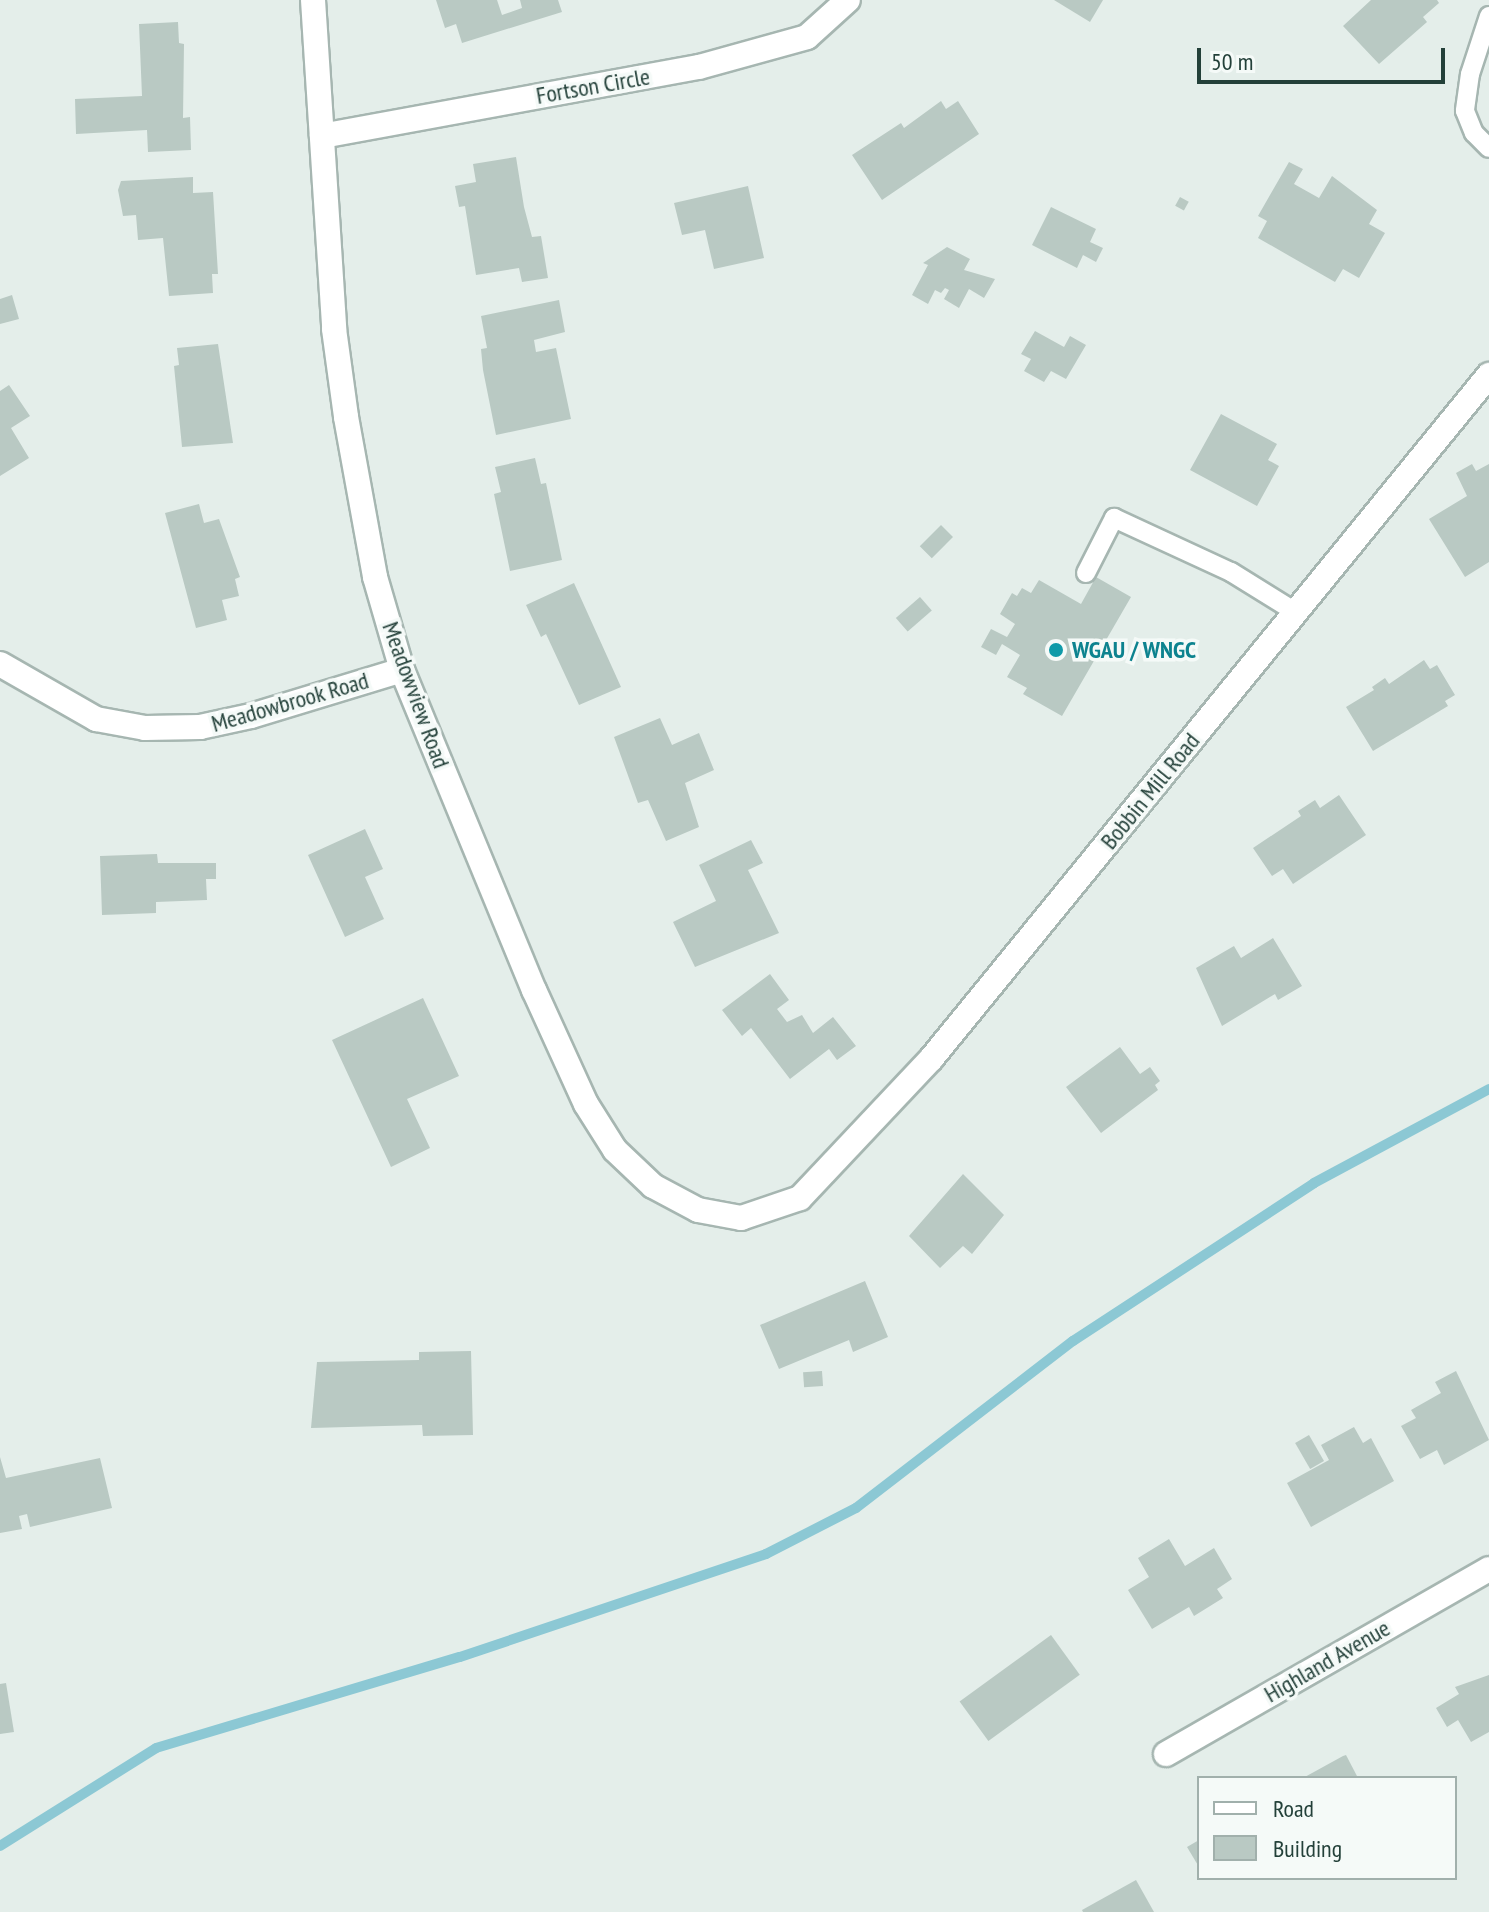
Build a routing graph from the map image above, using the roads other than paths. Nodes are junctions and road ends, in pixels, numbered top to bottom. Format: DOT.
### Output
graph roads {
  1 [pos="313,0"];
  2 [pos="848,0"];
  3 [pos="1489,16"];
  4 [pos="322,136"];
  5 [pos="1489,148"];
  6 [pos="1489,375"];
  7 [pos="1086,573"];
  8 [pos="1297,613"];
  9 [pos="0,664"];
  10 [pos="402,670"];
  11 [pos="800,1198"];
  12 [pos="1489,1569"];
  13 [pos="1166,1754"];
  1 -- 4 [label="street, Meadowview Road"];
  2 -- 4 [label="street, Fortson Circle"];
  3 -- 5 [label="lane"];
  4 -- 10 [label="street, Meadowview Road"];
  6 -- 8 [label="street, Bobbin Mill Road"];
  7 -- 8 [label="lane"];
  8 -- 11 [label="street, Bobbin Mill Road"];
  9 -- 10 [label="street, Meadowbrook Road"];
  10 -- 11 [label="street, Meadowview Road"];
  12 -- 13 [label="street, Highland Avenue"];
}
